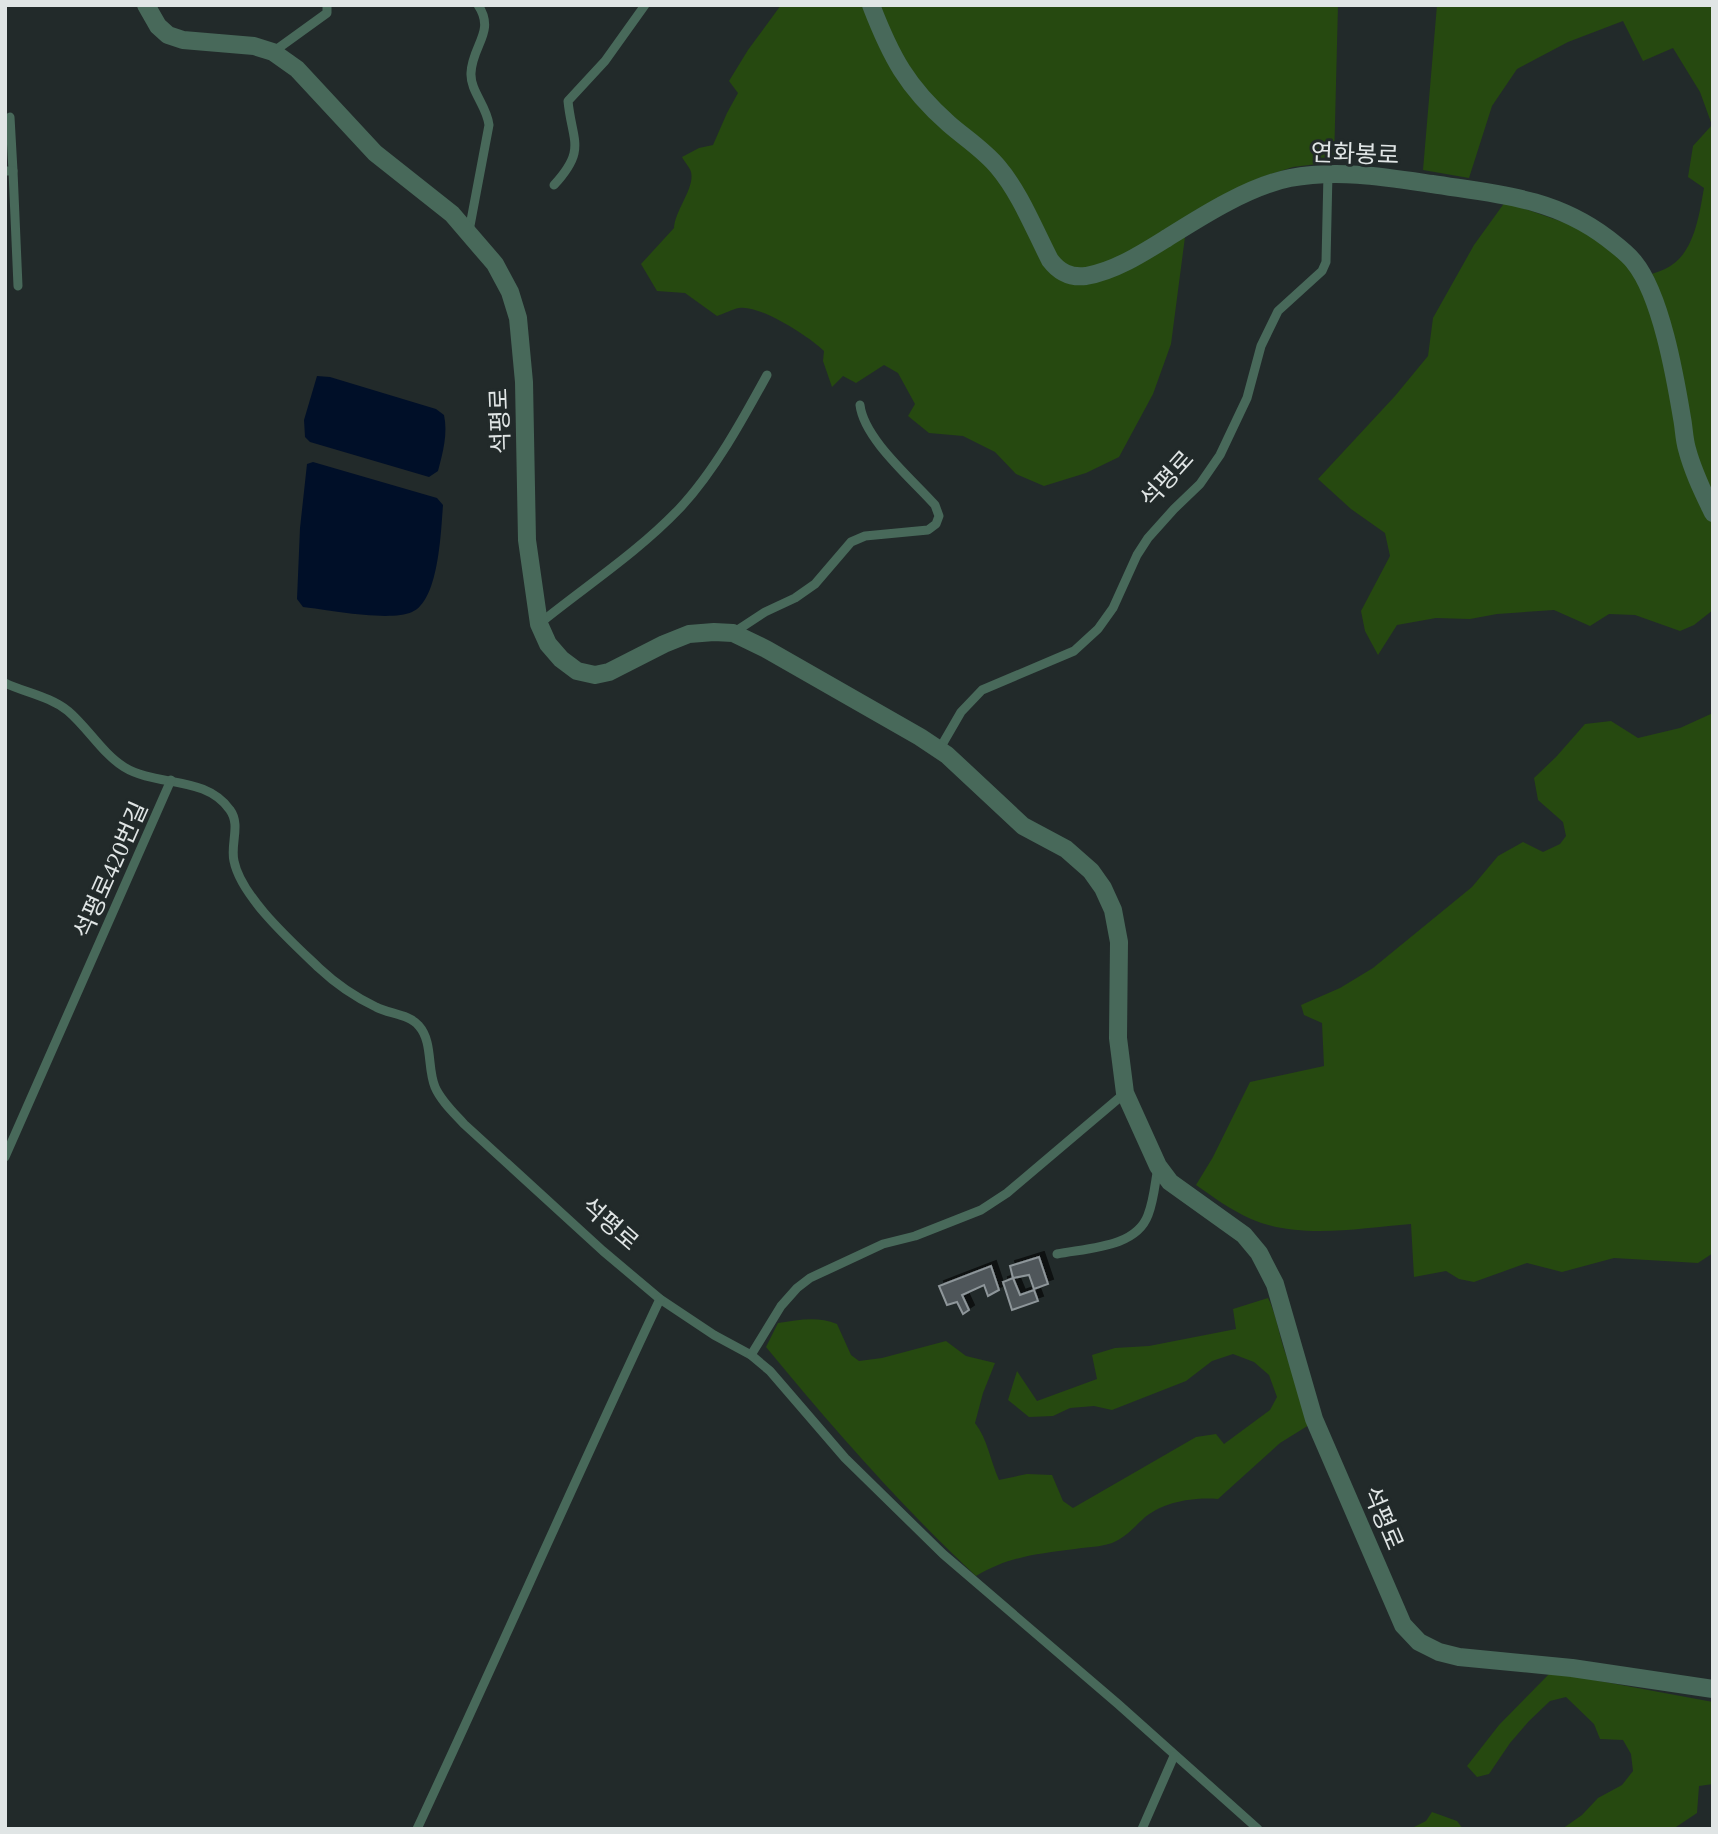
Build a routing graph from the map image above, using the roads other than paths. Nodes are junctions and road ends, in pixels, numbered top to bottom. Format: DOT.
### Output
graph roads {
  1 [pos="146,5"];
  2 [pos="327,5"];
  3 [pos="478,5"];
  4 [pos="645,5"];
  5 [pos="871,5"];
  6 [pos="273,52"];
  7 [pos="10,117"];
  8 [pos="9,171"];
  9 [pos="1328,173"];
  10 [pos="554,185"];
  11 [pos="469,231"];
  12 [pos="18,286"];
  13 [pos="767,375"];
  14 [pos="860,405"];
  15 [pos="1713,513"];
  16 [pos="539,624"];
  17 [pos="733,633"];
  18 [pos="5,683"];
  19 [pos="939,750"];
  20 [pos="171,780"];
  21 [pos="1125,1093"];
  22 [pos="5,1157"];
  23 [pos="1158,1166"];
  24 [pos="1057,1254"];
  25 [pos="660,1299"];
  26 [pos="751,1355"];
  27 [pos="1713,1689"];
  28 [pos="1174,1756"];
  29 [pos="416,1829"];
  30 [pos="1142,1829"];
  31 [pos="1258,1829"];
  1 -- 6 [label="street, 석평로"];
  2 -- 6 [label="lane"];
  3 -- 11 [label="lane"];
  4 -- 10 [label="lane"];
  5 -- 9 [label="street, 연화봉로"];
  6 -- 11 [label="street, 석평로"];
  7 -- 8 [label="lane"];
  8 -- 12 [label="lane"];
  9 -- 15 [label="street, 연화봉로"];
  9 -- 19 [label="lane, 석평로"];
  11 -- 16 [label="street, 석평로"];
  13 -- 16 [label="lane"];
  14 -- 17 [label="lane"];
  16 -- 17 [label="street, 석평로"];
  17 -- 19 [label="street, 석평로"];
  18 -- 20 [label="lane, 석평로420번길"];
  19 -- 21 [label="street, 석평로"];
  20 -- 22 [label="lane, 석평로420번길"];
  20 -- 25 [label="lane, 석평로"];
  21 -- 23 [label="street, 석평로"];
  21 -- 26 [label="lane"];
  23 -- 24 [label="lane"];
  23 -- 27 [label="street, 석평로"];
  25 -- 26 [label="lane, 석평로"];
  25 -- 29 [label="lane"];
  26 -- 28 [label="lane, 석평로"];
  28 -- 30 [label="lane"];
  28 -- 31 [label="lane, 석평로"];
}
